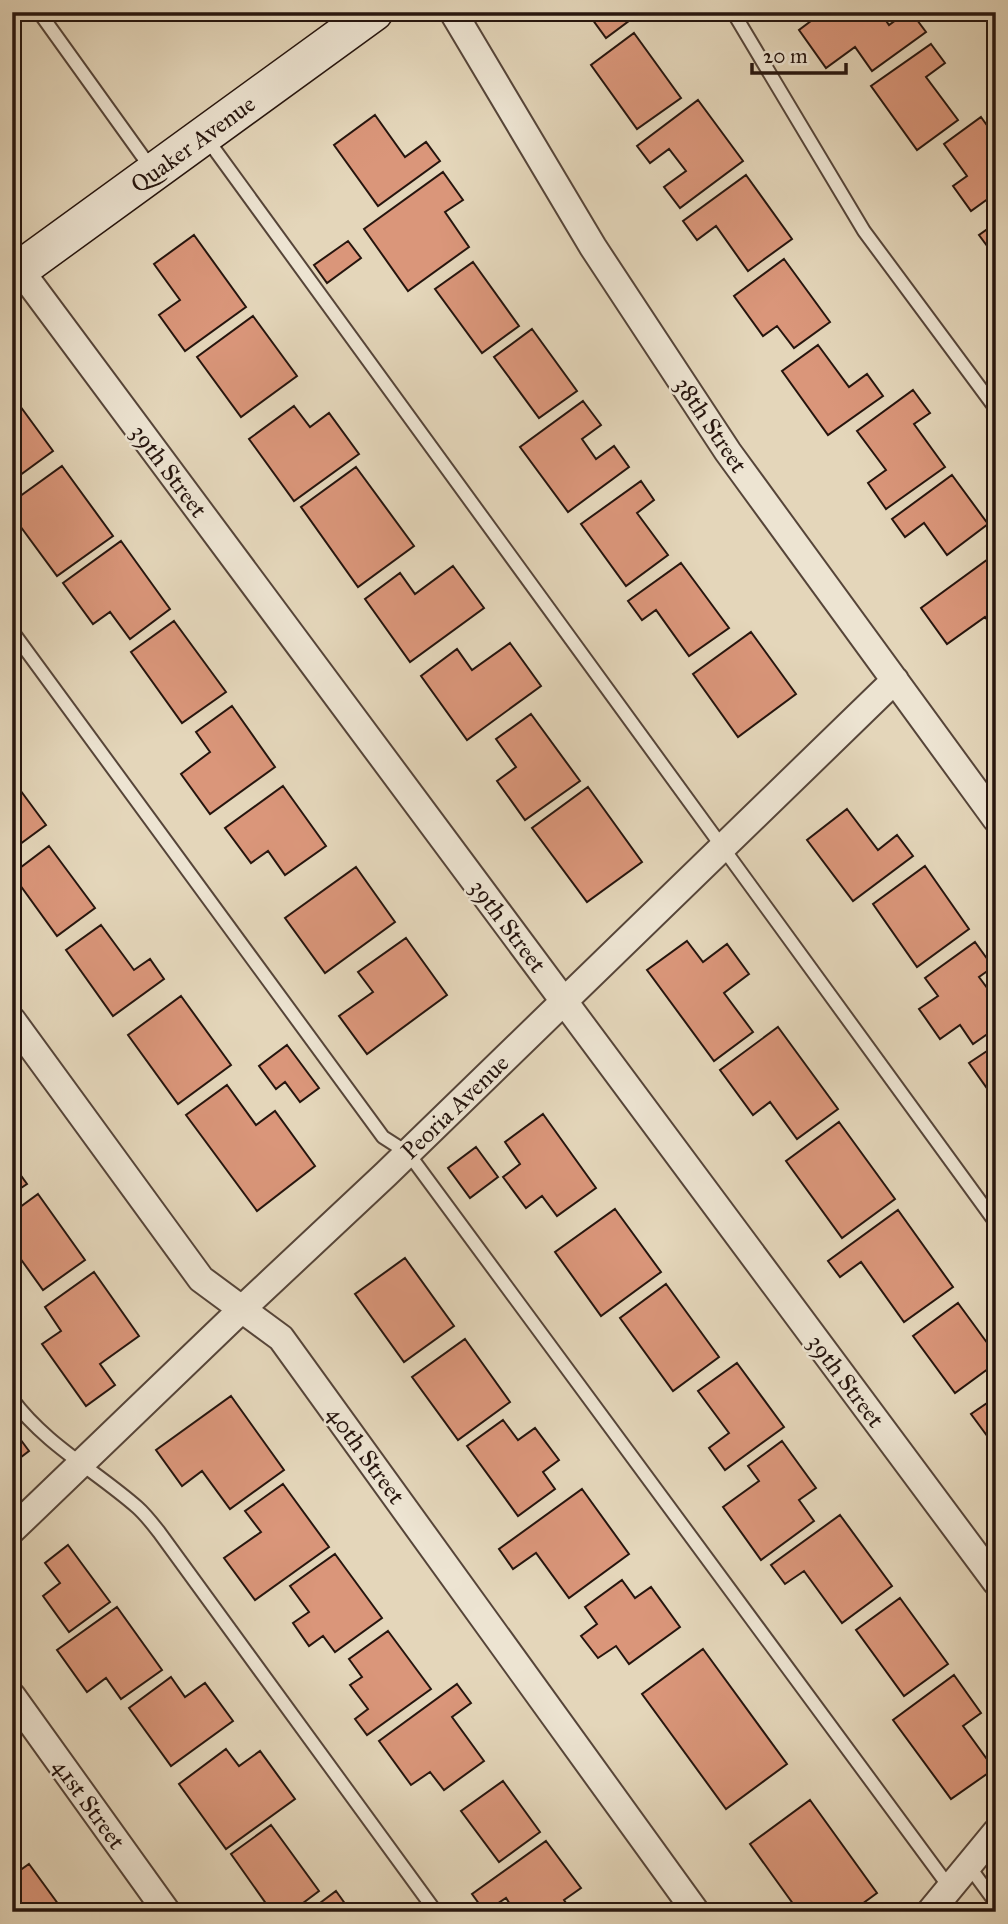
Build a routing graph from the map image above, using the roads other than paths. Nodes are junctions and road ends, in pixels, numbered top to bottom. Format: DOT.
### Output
graph roads {
  1 [pos="39,12"];
  2 [pos="374,12"];
  3 [pos="453,12"];
  4 [pos="733,12"];
  5 [pos="204,136"];
  6 [pos="154,172"];
  7 [pos="16,273"];
  8 [pos="996,409"];
  9 [pos="12,631"];
  10 [pos="895,680"];
  11 [pos="996,819"];
  12 [pos="722,847"];
  13 [pos="564,1001"];
  14 [pos="12,1020"];
  15 [pos="408,1153"];
  16 [pos="996,1223"];
  17 [pos="243,1308"];
  18 [pos="12,1399"];
  19 [pos="80,1464"];
  20 [pos="12,1530"];
  21 [pos="996,1582"];
  22 [pos="12,1696"];
  23 [pos="996,1832"];
  24 [pos="968,1865"];
  25 [pos="950,1888"];
  26 [pos="996,1903"];
  27 [pos="167,1912"];
  28 [pos="436,1912"];
  29 [pos="696,1912"];
  30 [pos="930,1912"];
  1 -- 6 [label="lane"];
  2 -- 5 [label="main road, Quaker Avenue"];
  3 -- 10 [label="street, 38th Street"];
  4 -- 8 [label="lane"];
  5 -- 6 [label="main road, Quaker Avenue"];
  5 -- 12 [label="lane"];
  6 -- 7 [label="main road, Quaker Avenue"];
  7 -- 13 [label="street, 39th Street"];
  9 -- 15 [label="lane"];
  10 -- 11 [label="street, 38th Street"];
  10 -- 12 [label="street, Peoria Avenue"];
  12 -- 13 [label="street, Peoria Avenue"];
  12 -- 16 [label="lane"];
  13 -- 15 [label="street, Peoria Avenue"];
  13 -- 21 [label="street, 39th Street"];
  14 -- 17 [label="street, 40th Street"];
  15 -- 17 [label="street, Peoria Avenue"];
  15 -- 25 [label="lane"];
  17 -- 19 [label="street, Peoria Avenue"];
  17 -- 29 [label="street, 40th Street"];
  18 -- 19 [label="lane"];
  19 -- 20 [label="street, Peoria Avenue"];
  19 -- 28 [label="lane"];
  22 -- 27 [label="street, 41st Street"];
  23 -- 24 [label="street"];
  24 -- 25 [label="street"];
  24 -- 26 [label="lane"];
  25 -- 30 [label="street"];
}
